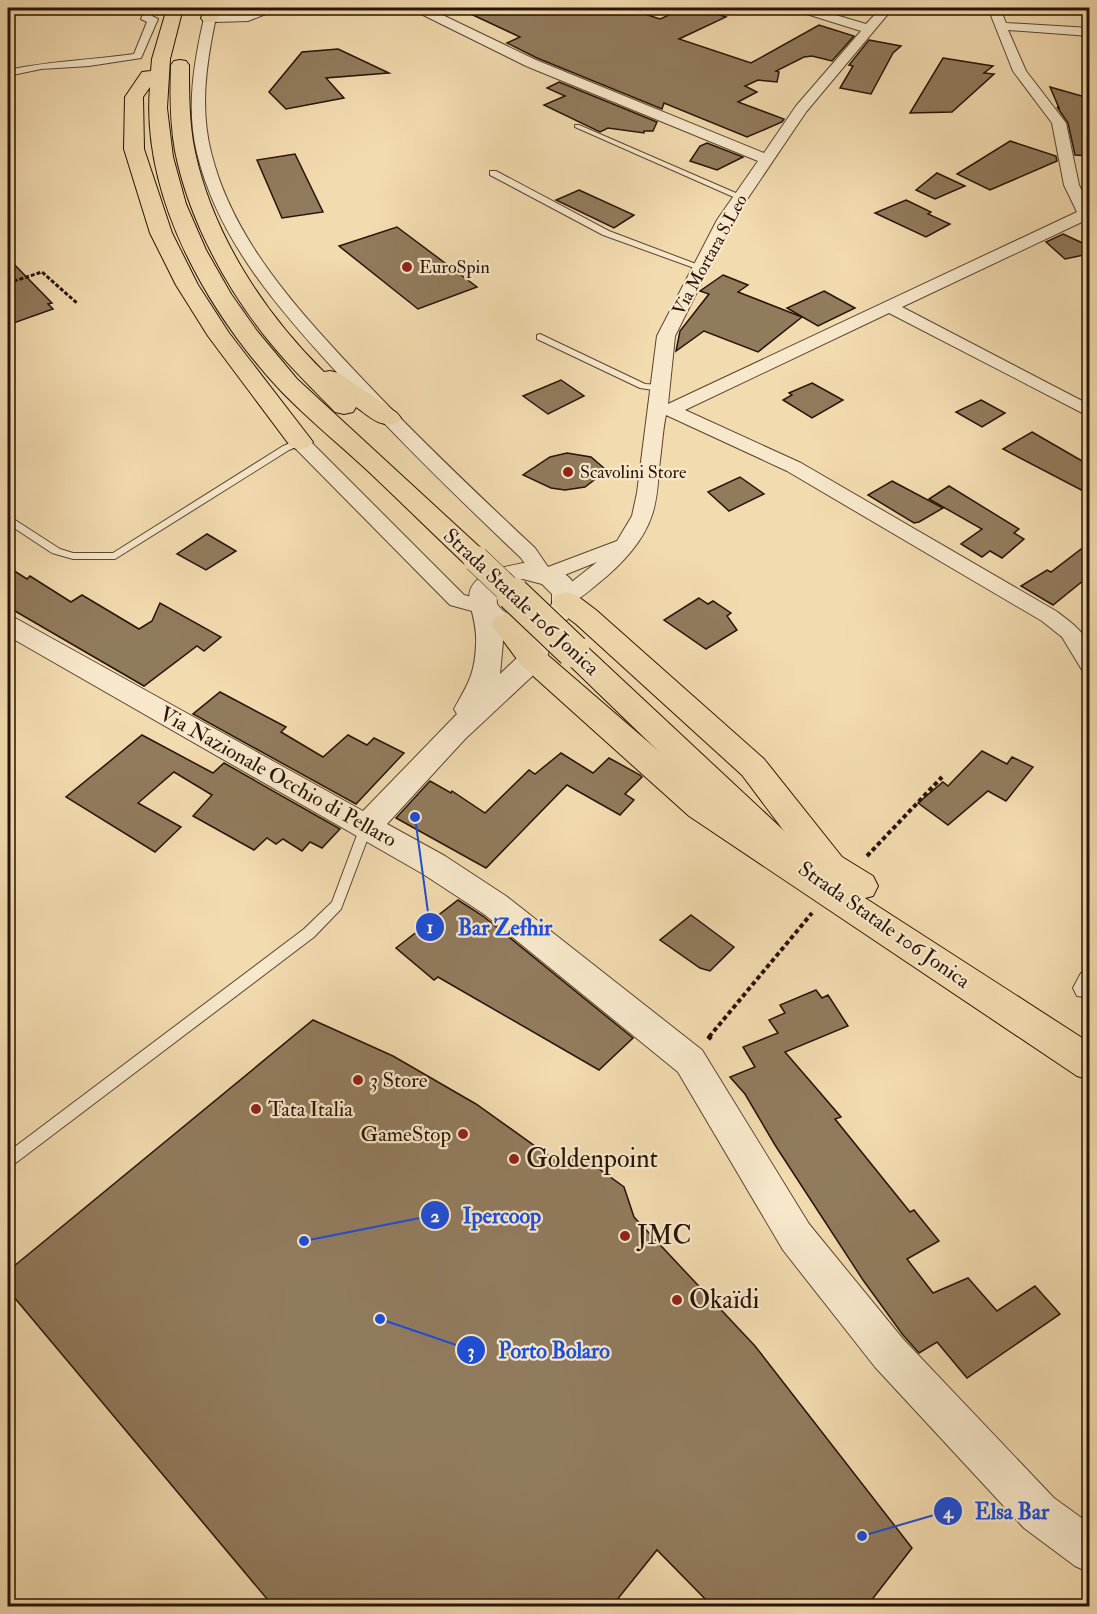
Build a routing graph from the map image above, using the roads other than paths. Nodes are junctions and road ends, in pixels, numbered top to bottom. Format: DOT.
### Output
graph roads {
  1 [pos="140,8"];
  2 [pos="175,8"];
  3 [pos="271,8"];
  4 [pos="419,8"];
  5 [pos="801,8"];
  6 [pos="887,8"];
  7 [pos="994,8"];
  8 [pos="206,11"];
  9 [pos="1001,27"];
  10 [pos="869,29"];
  11 [pos="1089,32"];
  12 [pos="160,64"];
  13 [pos="8,73"];
  14 [pos="577,126"];
  15 [pos="767,159"];
  16 [pos="494,173"];
  17 [pos="741,197"];
  18 [pos="1088,216"];
  19 [pos="700,267"];
  20 [pos="888,307"];
  21 [pos="540,337"];
  22 [pos="286,347"];
  23 [pos="660,388"];
  24 [pos="664,409"];
  25 [pos="1089,412"];
  26 [pos="388,418"];
  27 [pos="300,442"];
  28 [pos="8,520"];
  29 [pos="626,542"];
  30 [pos="485,556"];
  31 [pos="545,574"];
  32 [pos="566,600"];
  33 [pos="492,615"];
  34 [pos="541,624"];
  35 [pos="8,625"];
  36 [pos="533,659"];
  37 [pos="1089,665"];
  38 [pos="455,732"];
  39 [pos="366,827"];
  40 [pos="820,884"];
  41 [pos="1089,1037"];
  42 [pos="1089,1064"];
  43 [pos="8,1160"];
  44 [pos="1089,1551"];
  1 -- 13 [label="street"];
  2 -- 12 [label="main road, Strada Statale 106 Jonica"];
  3 -- 8 [label="street"];
  4 -- 15 [label="street"];
  5 -- 10 [label="street"];
  6 -- 10 [label="street, Via Mortara S.Leo"];
  7 -- 9 [label="street"];
  8 -- 22 [label="main road, Strada Statale 106 Jonica"];
  8 -- 26 [label="street"];
  9 -- 11 [label="street"];
  9 -- 18 [label="street"];
  10 -- 15 [label="street, Via Mortara S.Leo"];
  12 -- 27 [label="main road"];
  12 -- 30 [label="main road, Strada Statale 106 Jonica"];
  14 -- 17 [label="lane"];
  15 -- 17 [label="street, Via Mortara S.Leo"];
  16 -- 19 [label="lane"];
  17 -- 19 [label="street, Via Mortara S.Leo"];
  18 -- 20 [label="street"];
  19 -- 23 [label="street, Via Mortara S.Leo"];
  20 -- 24 [label="street"];
  20 -- 25 [label="street"];
  21 -- 23 [label="lane"];
  22 -- 26 [label="main road"];
  22 -- 30 [label="main road, Strada Statale 106 Jonica"];
  23 -- 24 [label="street, Via Mortara S.Leo"];
  24 -- 29 [label="street, Via Mortara S.Leo"];
  24 -- 37 [label="street"];
  26 -- 31 [label="street"];
  27 -- 28 [label="lane"];
  27 -- 33 [label="street"];
  29 -- 31 [label="street"];
  29 -- 32 [label="street, Via Mortara S.Leo"];
  30 -- 40 [label="main road, Strada Statale 106 Jonica, bridge"];
  31 -- 32 [label="street"];
  31 -- 33 [label="street"];
  32 -- 34 [label="street"];
  32 -- 40 [label="main road"];
  33 -- 34 [label="street"];
  33 -- 36 [label="main road"];
  33 -- 38 [label="street"];
  34 -- 36 [label="street"];
  35 -- 39 [label="street, Via Nazionale Occhio di Pellaro"];
  36 -- 38 [label="street"];
  36 -- 40 [label="main road"];
  38 -- 39 [label="street"];
  39 -- 43 [label="lane"];
  39 -- 44 [label="street, Via Nazionale Occhio di Pellaro"];
  40 -- 41 [label="main road, Strada Statale 106 Jonica"];
  40 -- 42 [label="main road, Strada Statale 106 Jonica"];
}
